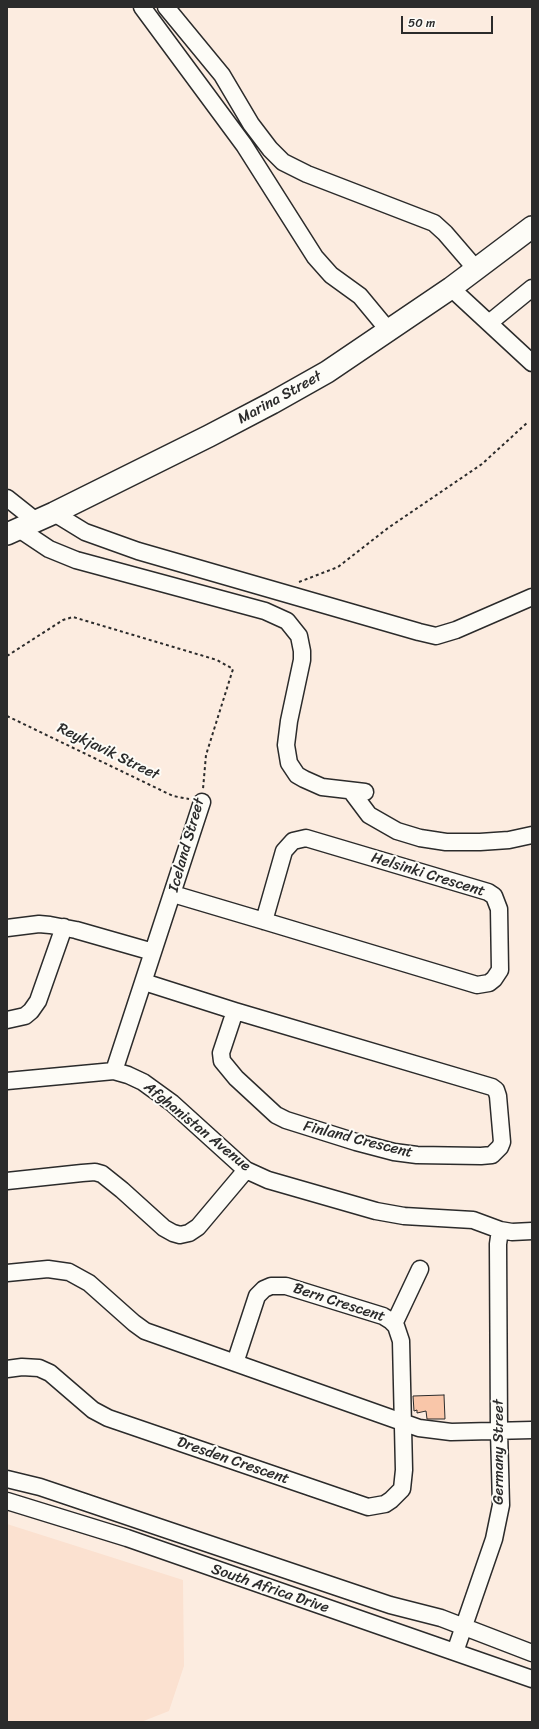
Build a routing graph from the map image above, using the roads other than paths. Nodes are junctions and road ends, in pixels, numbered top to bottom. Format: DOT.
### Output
graph roads {
  1 [pos="142,7"];
  2 [pos="166,7"];
  3 [pos="532,227"];
  4 [pos="476,269"];
  5 [pos="452,288"];
  6 [pos="532,288"];
  7 [pos="489,323"];
  8 [pos="388,332"];
  9 [pos="532,363"];
  10 [pos="7,498"];
  11 [pos="29,524"];
  12 [pos="532,598"];
  13 [pos="202,802"];
  14 [pos="532,835"];
  15 [pos="173,894"];
  16 [pos="264,921"];
  17 [pos="64,927"];
  18 [pos="7,928"];
  19 [pos="153,952"];
  20 [pos="144,982"];
  21 [pos="235,1011"];
  22 [pos="7,1020"];
  23 [pos="114,1071"];
  24 [pos="7,1081"];
  25 [pos="246,1170"];
  26 [pos="7,1181"];
  27 [pos="532,1231"];
  28 [pos="499,1237"];
  29 [pos="420,1269"];
  30 [pos="7,1273"];
  31 [pos="394,1324"];
  32 [pos="235,1363"];
  33 [pos="7,1369"];
  34 [pos="403,1422"];
  35 [pos="532,1430"];
  36 [pos="499,1431"];
  37 [pos="7,1480"];
  38 [pos="7,1501"];
  39 [pos="464,1626"];
  40 [pos="455,1652"];
  41 [pos="532,1653"];
  42 [pos="532,1679"];
  1 -- 8 [label="street"];
  2 -- 4 [label="street"];
  3 -- 4 [label="main road, Marina Street"];
  4 -- 5 [label="main road, Marina Street"];
  5 -- 7 [label="street"];
  5 -- 8 [label="main road, Marina Street"];
  6 -- 7 [label="street"];
  7 -- 9 [label="street"];
  8 -- 11 [label="main road, Marina Street"];
  10 -- 11 [label="street"];
  11 -- 12 [label="street"];
  11 -- 14 [label="street"];
  13 -- 15 [label="street, Iceland Street"];
  15 -- 16 [label="street, Helsinki Crescent"];
  15 -- 19 [label="street, Iceland Street"];
  16 -- 16 [label="street, Helsinki Crescent"];
  17 -- 18 [label="street"];
  17 -- 19 [label="street"];
  17 -- 22 [label="street"];
  19 -- 20 [label="street, Iceland Street"];
  20 -- 21 [label="street, Finland Crescent"];
  20 -- 23 [label="street, Iceland Street"];
  21 -- 21 [label="street, Finland Crescent"];
  23 -- 24 [label="street, Afghanistan Avenue"];
  23 -- 25 [label="street, Afghanistan Avenue"];
  25 -- 26 [label="street"];
  25 -- 28 [label="street, Afghanistan Avenue"];
  27 -- 28 [label="street, Afghanistan Avenue"];
  28 -- 36 [label="street, Germany Street"];
  29 -- 31 [label="street"];
  30 -- 32 [label="street"];
  31 -- 32 [label="street, Bern Crescent"];
  31 -- 34 [label="street, Bern Crescent"];
  32 -- 34 [label="street"];
  33 -- 34 [label="street, Dresden Crescent"];
  34 -- 36 [label="street"];
  35 -- 36 [label="street"];
  36 -- 39 [label="street, Germany Street"];
  37 -- 39 [label="street, South Africa Drive"];
  38 -- 40 [label="street, South Africa Drive"];
  39 -- 40 [label="street, Germany Street"];
  39 -- 41 [label="street, South Africa Drive"];
  40 -- 42 [label="street, South Africa Drive"];
}
